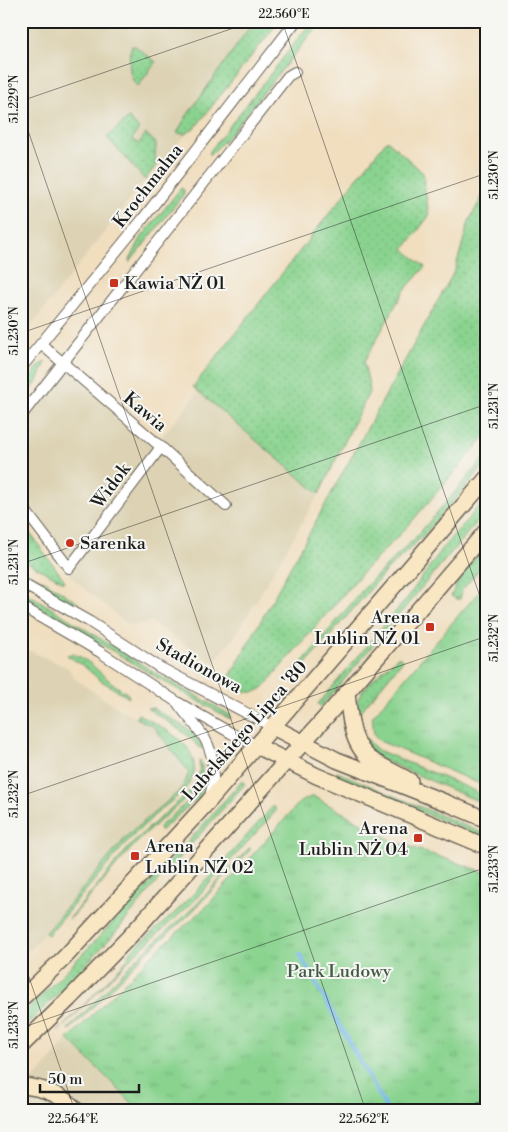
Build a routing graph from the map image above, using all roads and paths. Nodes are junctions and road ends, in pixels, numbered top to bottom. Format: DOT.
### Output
graph roads {
  1 [pos="296,21"];
  2 [pos="295,72"];
  3 [pos="41,344"];
  4 [pos="63,363"];
  5 [pos="21,368"];
  6 [pos="21,416"];
  7 [pos="161,446"];
  8 [pos="487,478"];
  9 [pos="21,505"];
  10 [pos="226,506"];
  11 [pos="487,530"];
  12 [pos="21,583"];
  13 [pos="21,606"];
  14 [pos="347,693"];
  15 [pos="177,702"];
  16 [pos="273,727"];
  17 [pos="303,743"];
  18 [pos="257,746"];
  19 [pos="287,761"];
  20 [pos="208,802"];
  21 [pos="447,804"];
  22 [pos="487,820"];
  23 [pos="487,847"];
  24 [pos="21,999"];
  25 [pos="21,1046"];
  26 [pos="29,1087"];
  27 [pos="77,1111"];
  1 -- 3 [label="street, Krochmalna"];
  2 -- 4 [label="street"];
  3 -- 4 [label="street, Kawia"];
  3 -- 5 [label="street, Krochmalna"];
  4 -- 6 [label="street"];
  4 -- 7 [label="street, Kawia"];
  7 -- 9 [label="street, Widok"];
  7 -- 10 [label="street, Kawia"];
  8 -- 16 [label="main road, Lubelskiego Lipca '80"];
  11 -- 14 [label="main road"];
  12 -- 16 [label="street, Stadionowa"];
  13 -- 15 [label="street"];
  14 -- 17 [label="main road"];
  14 -- 21 [label="main road, Stadionowa"];
  15 -- 18 [label="street"];
  15 -- 20 [label="street"];
  16 -- 17 [label="main road, Stadionowa"];
  16 -- 18 [label="main road, Lubelskiego Lipca '80"];
  17 -- 19 [label="main road"];
  17 -- 21 [label="main road, Stadionowa"];
  18 -- 19 [label="main road"];
  18 -- 20 [label="main road, Lubelskiego Lipca '80"];
  19 -- 23 [label="main road"];
  19 -- 25 [label="main road"];
  20 -- 24 [label="main road, Lubelskiego Lipca '80"];
  21 -- 22 [label="main road, Stadionowa"];
  26 -- 27 [label="main road"];
}
